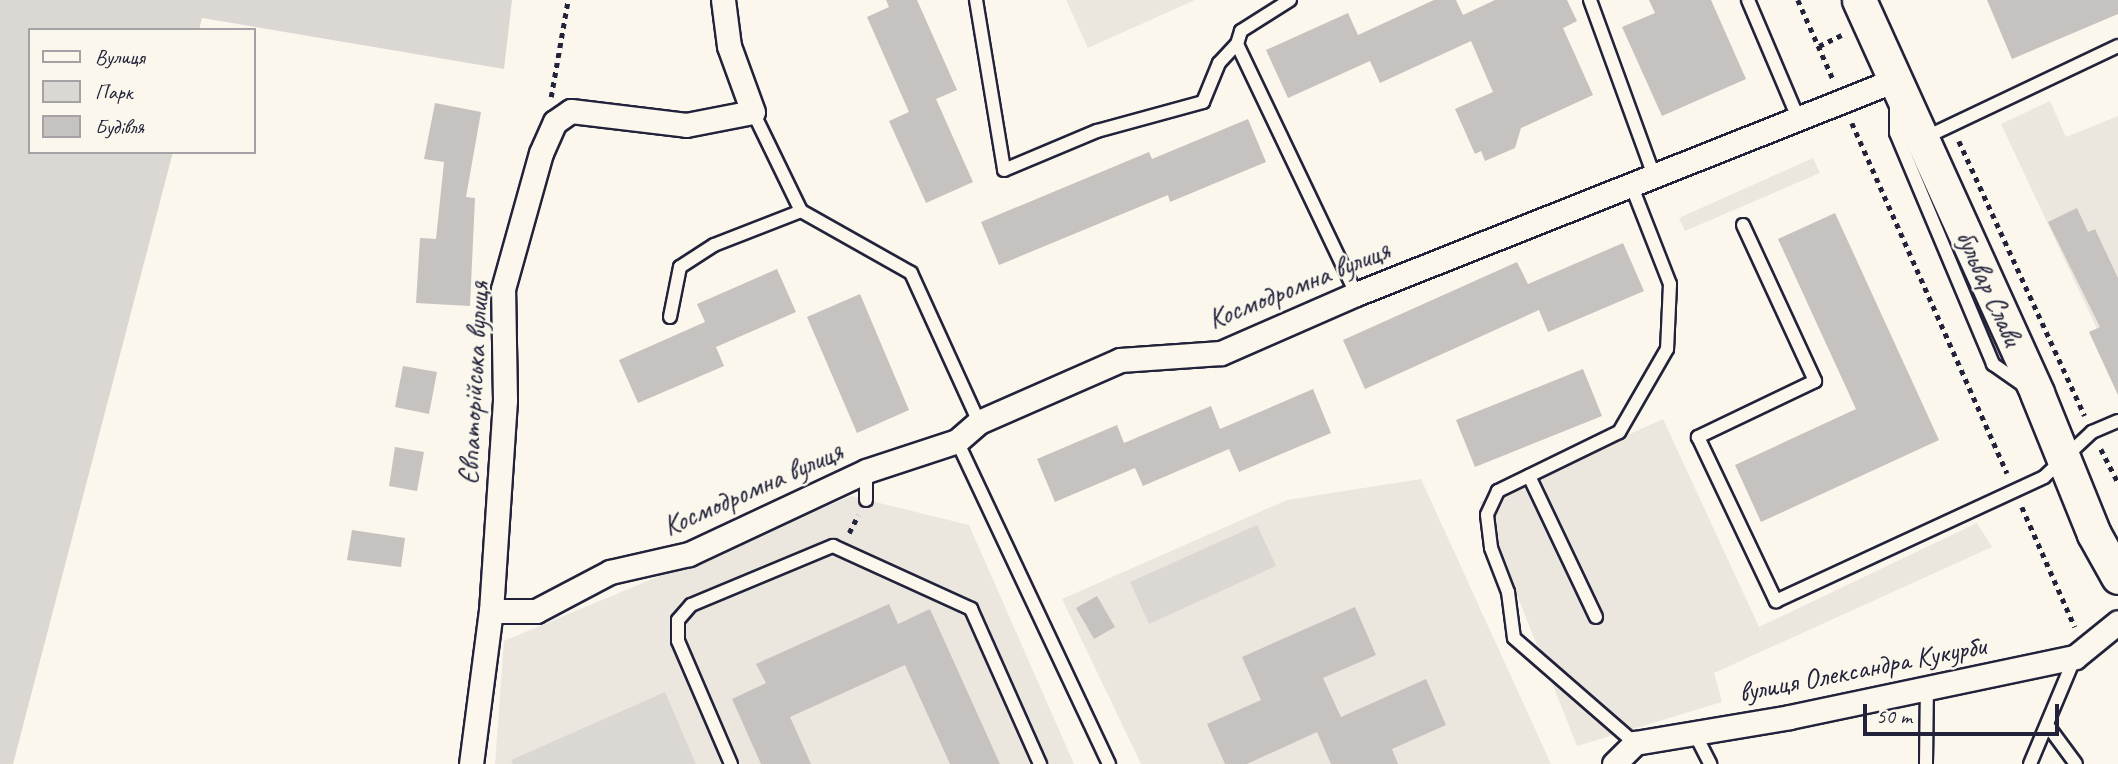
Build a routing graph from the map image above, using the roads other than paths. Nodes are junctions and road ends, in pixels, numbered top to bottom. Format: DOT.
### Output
graph roads {
  1 [pos="723,0"];
  2 [pos="976,0"];
  3 [pos="1290,0"];
  4 [pos="1590,0"];
  5 [pos="1748,0"];
  6 [pos="1859,0"];
  7 [pos="1237,44"];
  8 [pos="2118,46"];
  9 [pos="2098,55"];
  10 [pos="2118,58"];
  11 [pos="1895,80"];
  12 [pos="753,112"];
  13 [pos="1799,120"];
  14 [pos="1922,139"];
  15 [pos="1655,179"];
  16 [pos="1632,187"];
  17 [pos="801,211"];
  18 [pos="1742,225"];
  19 [pos="1356,294"];
  20 [pos="670,317"];
  21 [pos="2037,393"];
  22 [pos="2118,421"];
  23 [pos="979,422"];
  24 [pos="957,441"];
  25 [pos="2064,455"];
  26 [pos="866,471"];
  27 [pos="1529,476"];
  28 [pos="866,499"];
  29 [pos="2118,577"];
  30 [pos="491,611"];
  31 [pos="1596,617"];
  32 [pos="2118,622"];
  33 [pos="2080,653"];
  34 [pos="1927,686"];
  35 [pos="2048,726"];
  36 [pos="1694,732"];
  37 [pos="1635,743"];
  38 [pos="471,764"];
  39 [pos="731,764"];
  40 [pos="1040,764"];
  41 [pos="1109,764"];
  42 [pos="1614,764"];
  43 [pos="1710,764"];
  44 [pos="1926,764"];
  45 [pos="2030,764"];
  46 [pos="2076,764"];
  1 -- 12 [label="street"];
  2 -- 7 [label="lane"];
  3 -- 7 [label="lane"];
  4 -- 15 [label="lane"];
  5 -- 13 [label="lane"];
  6 -- 11 [label="street, бульвар Слави"];
  7 -- 19 [label="lane"];
  8 -- 9 [label="lane"];
  9 -- 10 [label="lane"];
  9 -- 14 [label="lane"];
  11 -- 13 [label="street, Космодромна вулиця"];
  11 -- 14 [label="street, бульвар Слави"];
  11 -- 21 [label="lane"];
  12 -- 17 [label="lane"];
  12 -- 30 [label="street, Євпаторійська вулиця"];
  13 -- 15 [label="street, Космодромна вулиця"];
  14 -- 21 [label="street, бульвар Слави"];
  15 -- 16 [label="street, Космодромна вулиця"];
  16 -- 19 [label="street, Космодромна вулиця"];
  16 -- 27 [label="lane"];
  17 -- 20 [label="lane"];
  17 -- 23 [label="lane"];
  18 -- 25 [label="lane"];
  19 -- 23 [label="street, Космодромна вулиця"];
  21 -- 25 [label="street, бульвар Слави"];
  22 -- 25 [label="lane"];
  23 -- 24 [label="street, Космодромна вулиця"];
  24 -- 26 [label="street, Космодромна вулиця"];
  24 -- 41 [label="lane"];
  25 -- 29 [label="street, бульвар Слави"];
  26 -- 28 [label="lane"];
  26 -- 30 [label="street, Космодромна вулиця"];
  27 -- 31 [label="lane"];
  27 -- 37 [label="lane"];
  30 -- 38 [label="street, Євпаторійська вулиця"];
  32 -- 33 [label="street, вулиця Олександра Кукурби"];
  33 -- 34 [label="street, вулиця Олександра Кукурби"];
  33 -- 35 [label="lane"];
  34 -- 36 [label="street, вулиця Олександра Кукурби"];
  34 -- 44 [label="lane"];
  35 -- 45 [label="lane"];
  35 -- 46 [label="lane"];
  36 -- 37 [label="street, вулиця Олександра Кукурби"];
  36 -- 43 [label="lane"];
  37 -- 42 [label="street"];
  39 -- 40 [label="lane"];
}
